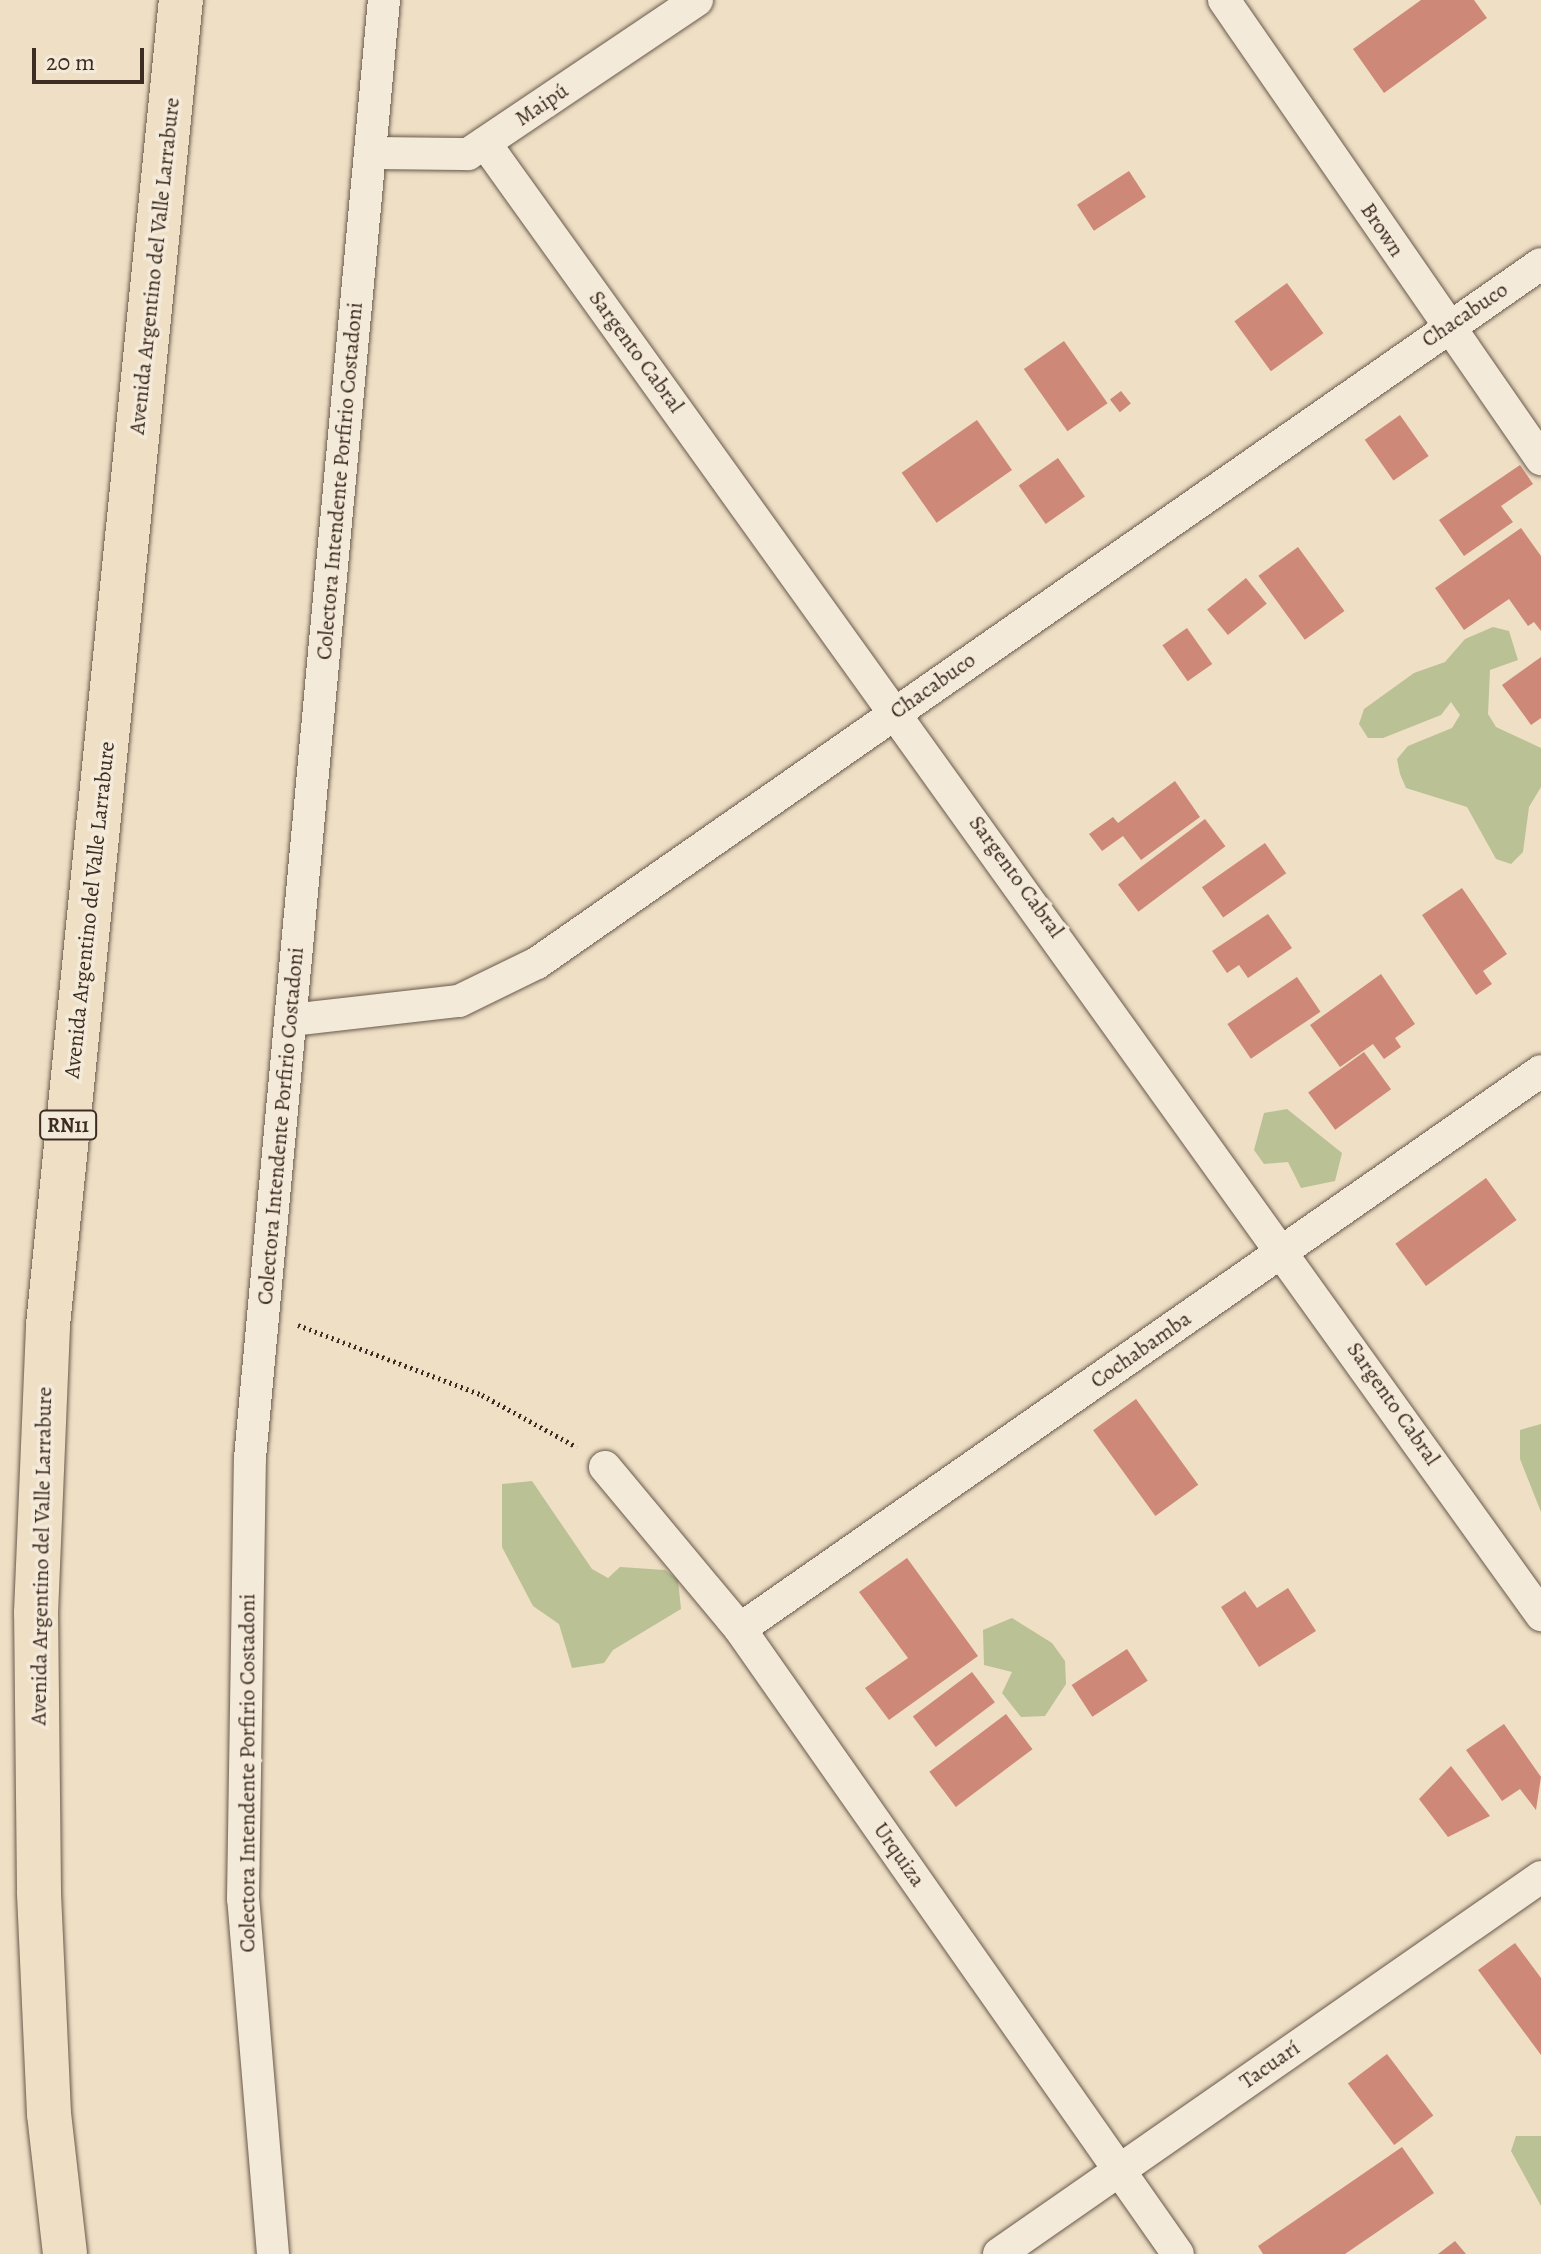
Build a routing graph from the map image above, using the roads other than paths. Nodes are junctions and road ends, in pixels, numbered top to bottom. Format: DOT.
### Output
graph roads {
  1 [pos="181,0"];
  2 [pos="384,0"];
  3 [pos="697,0"];
  4 [pos="1224,0"];
  5 [pos="485,143"];
  6 [pos="370,153"];
  7 [pos="1541,264"];
  8 [pos="1448,327"];
  9 [pos="1541,459"];
  10 [pos="896,712"];
  11 [pos="291,1020"];
  12 [pos="1541,1071"];
  13 [pos="1285,1249"];
  14 [pos="605,1467"];
  15 [pos="1541,1615"];
  16 [pos="740,1629"];
  17 [pos="1541,1877"];
  18 [pos="1120,2169"];
  19 [pos="65,2254"];
  20 [pos="273,2254"];
  21 [pos="999,2254"];
  22 [pos="1178,2254"];
  1 -- 19 [label="highway, Avenida Argentino del Valle Larrabure / RN11"];
  2 -- 6 [label="street, Colectora Intendente Porfirio Costadoni"];
  3 -- 5 [label="street, Maipú"];
  4 -- 8 [label="street, Brown"];
  5 -- 6 [label="street, Maipú"];
  5 -- 10 [label="street, Sargento Cabral"];
  6 -- 11 [label="street, Colectora Intendente Porfirio Costadoni"];
  7 -- 8 [label="street, Chacabuco"];
  8 -- 9 [label="street, Brown"];
  8 -- 10 [label="street, Chacabuco"];
  10 -- 11 [label="street, Chacabuco"];
  10 -- 13 [label="street, Sargento Cabral"];
  11 -- 20 [label="street, Colectora Intendente Porfirio Costadoni"];
  12 -- 13 [label="street, Cochabamba"];
  13 -- 15 [label="street, Sargento Cabral"];
  13 -- 16 [label="street, Cochabamba"];
  14 -- 16 [label="street, Urquiza"];
  16 -- 18 [label="street, Urquiza"];
  17 -- 18 [label="street, Tacuarí"];
  18 -- 21 [label="street, Tacuarí"];
  18 -- 22 [label="street, Urquiza"];
}
